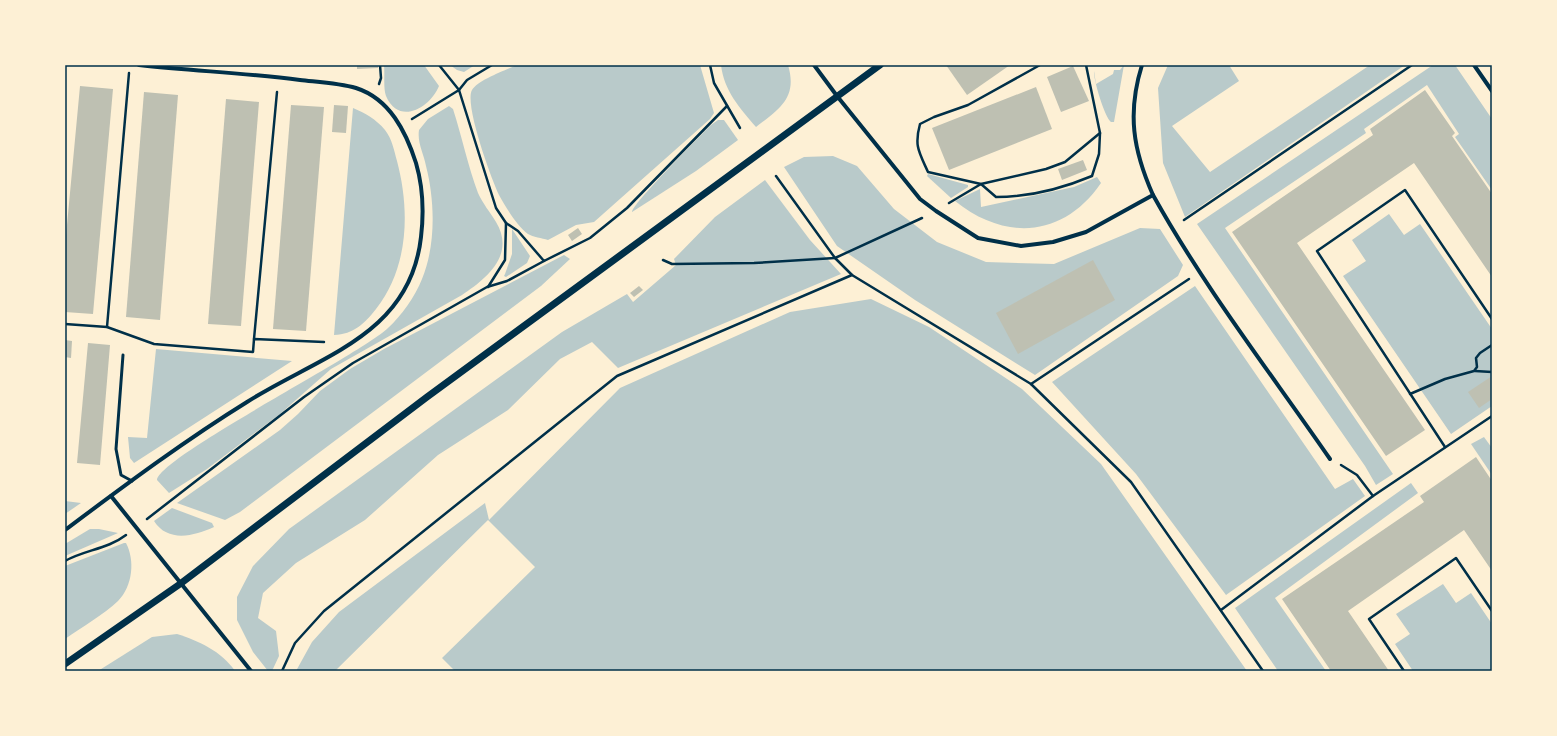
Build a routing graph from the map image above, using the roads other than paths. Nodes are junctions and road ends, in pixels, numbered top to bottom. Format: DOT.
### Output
graph roads {
  1 [pos="139,65"];
  2 [pos="814,65"];
  3 [pos="880,65"];
  4 [pos="1142,65"];
  5 [pos="1474,65"];
  6 [pos="1492,91"];
  7 [pos="837,96"];
  8 [pos="1153,195"];
  9 [pos="123,355"];
  10 [pos="1330,459"];
  11 [pos="132,481"];
  12 [pos="111,496"];
  13 [pos="65,530"];
  14 [pos="180,584"];
  15 [pos="65,664"];
  16 [pos="252,671"];
  1 -- 11 [label="street"];
  2 -- 7 [label="street"];
  3 -- 7 [label="street"];
  4 -- 8 [label="street"];
  5 -- 6 [label="street"];
  7 -- 8 [label="street"];
  7 -- 14 [label="street"];
  8 -- 10 [label="street"];
  9 -- 11 [label="lane"];
  11 -- 12 [label="street"];
  12 -- 13 [label="street"];
  12 -- 14 [label="street"];
  14 -- 15 [label="street"];
  14 -- 16 [label="street"];
}
